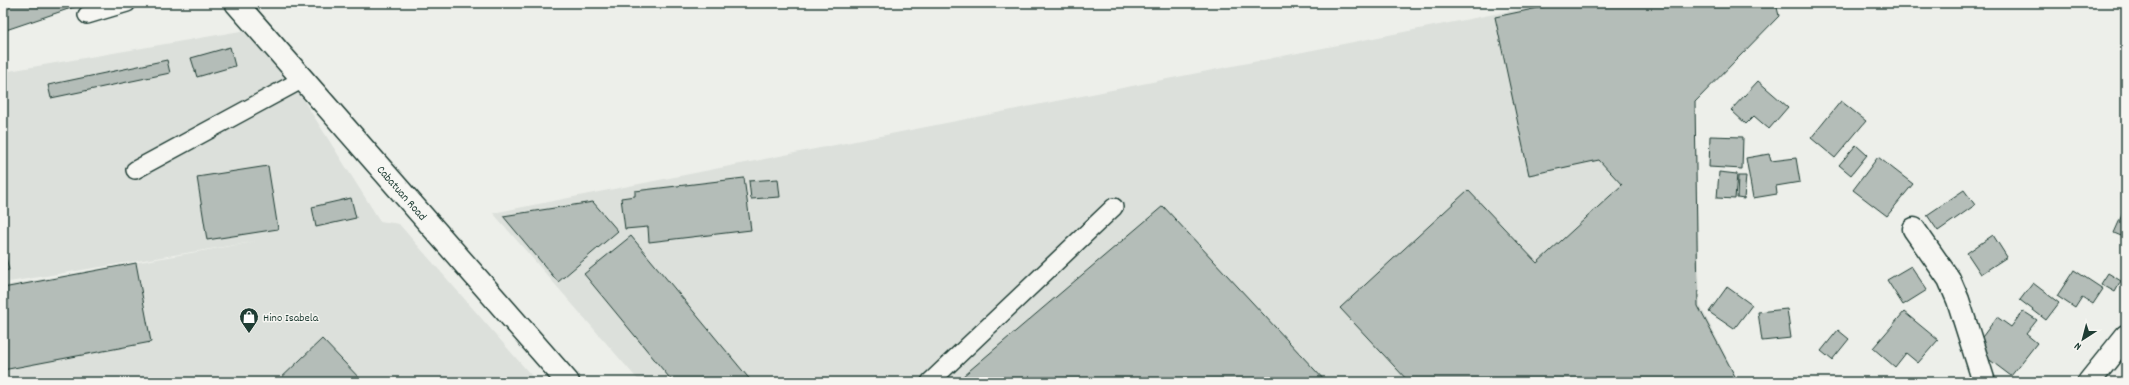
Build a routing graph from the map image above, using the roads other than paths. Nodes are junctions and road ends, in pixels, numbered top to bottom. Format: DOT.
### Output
graph roads {
  1 [pos="127,3"];
  2 [pos="236,3"];
  3 [pos="87,15"];
  4 [pos="303,79"];
  5 [pos="136,170"];
  6 [pos="1114,207"];
  7 [pos="1914,229"];
  8 [pos="2126,336"];
  9 [pos="568,382"];
  10 [pos="930,382"];
  11 [pos="1984,382"];
  12 [pos="2089,382"];
  1 -- 3 [label="lane"];
  2 -- 4 [label="main road, Cabatuan Road"];
  4 -- 5 [label="lane"];
  4 -- 9 [label="main road, Cabatuan Road"];
  6 -- 10 [label="lane"];
  7 -- 11 [label="main road"];
  8 -- 12 [label="main road"];
}
